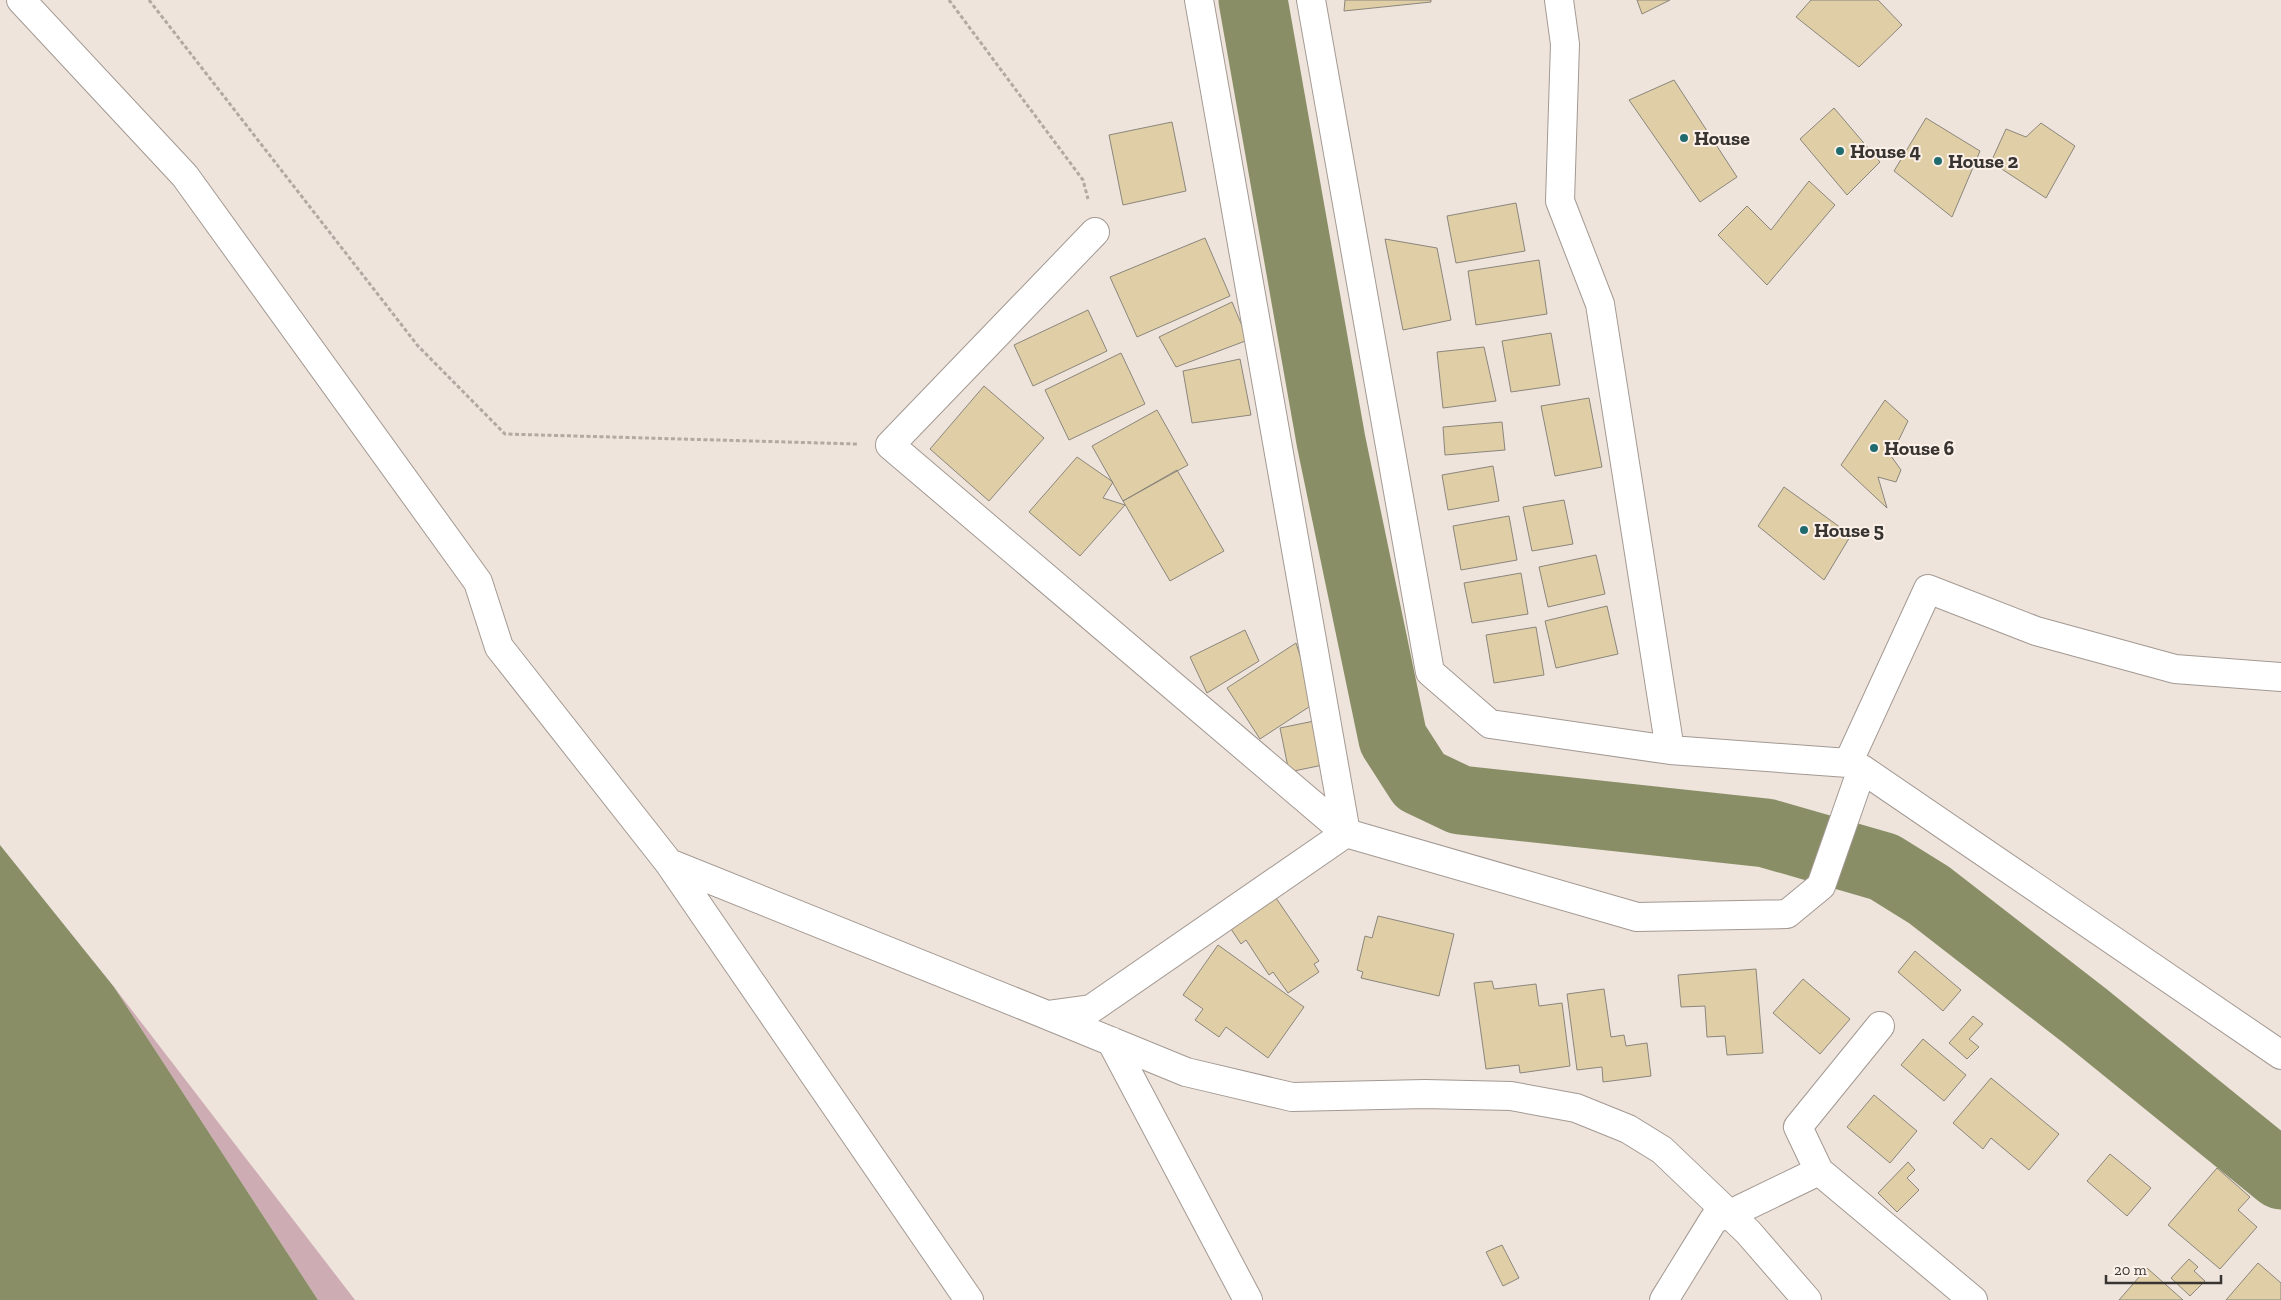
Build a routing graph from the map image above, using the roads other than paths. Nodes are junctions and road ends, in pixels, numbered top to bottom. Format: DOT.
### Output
graph roads {
  1 [pos="21,0"];
  2 [pos="1199,0"];
  3 [pos="1312,0"];
  4 [pos="1559,0"];
  5 [pos="1095,232"];
  6 [pos="2281,677"];
  7 [pos="1670,750"];
  8 [pos="1855,766"];
  9 [pos="1346,833"];
  10 [pos="669,863"];
  11 [pos="1047,1015"];
  12 [pos="1880,1026"];
  13 [pos="1111,1041"];
  14 [pos="2281,1055"];
  15 [pos="1819,1171"];
  16 [pos="1730,1214"];
  17 [pos="970,1300"];
  18 [pos="1248,1300"];
  19 [pos="1664,1300"];
  20 [pos="1807,1300"];
  21 [pos="1973,1300"];
  1 -- 10 [label="street"];
  2 -- 9 [label="street"];
  3 -- 7 [label="street"];
  4 -- 7 [label="street"];
  5 -- 9 [label="street"];
  6 -- 8 [label="street"];
  7 -- 8 [label="street"];
  8 -- 9 [label="street"];
  8 -- 14 [label="street"];
  9 -- 11 [label="street"];
  10 -- 11 [label="street"];
  10 -- 17 [label="street"];
  11 -- 13 [label="street"];
  12 -- 15 [label="street"];
  13 -- 16 [label="street"];
  13 -- 18 [label="street"];
  15 -- 16 [label="street"];
  15 -- 21 [label="street"];
  16 -- 19 [label="street"];
  16 -- 20 [label="street"];
}
